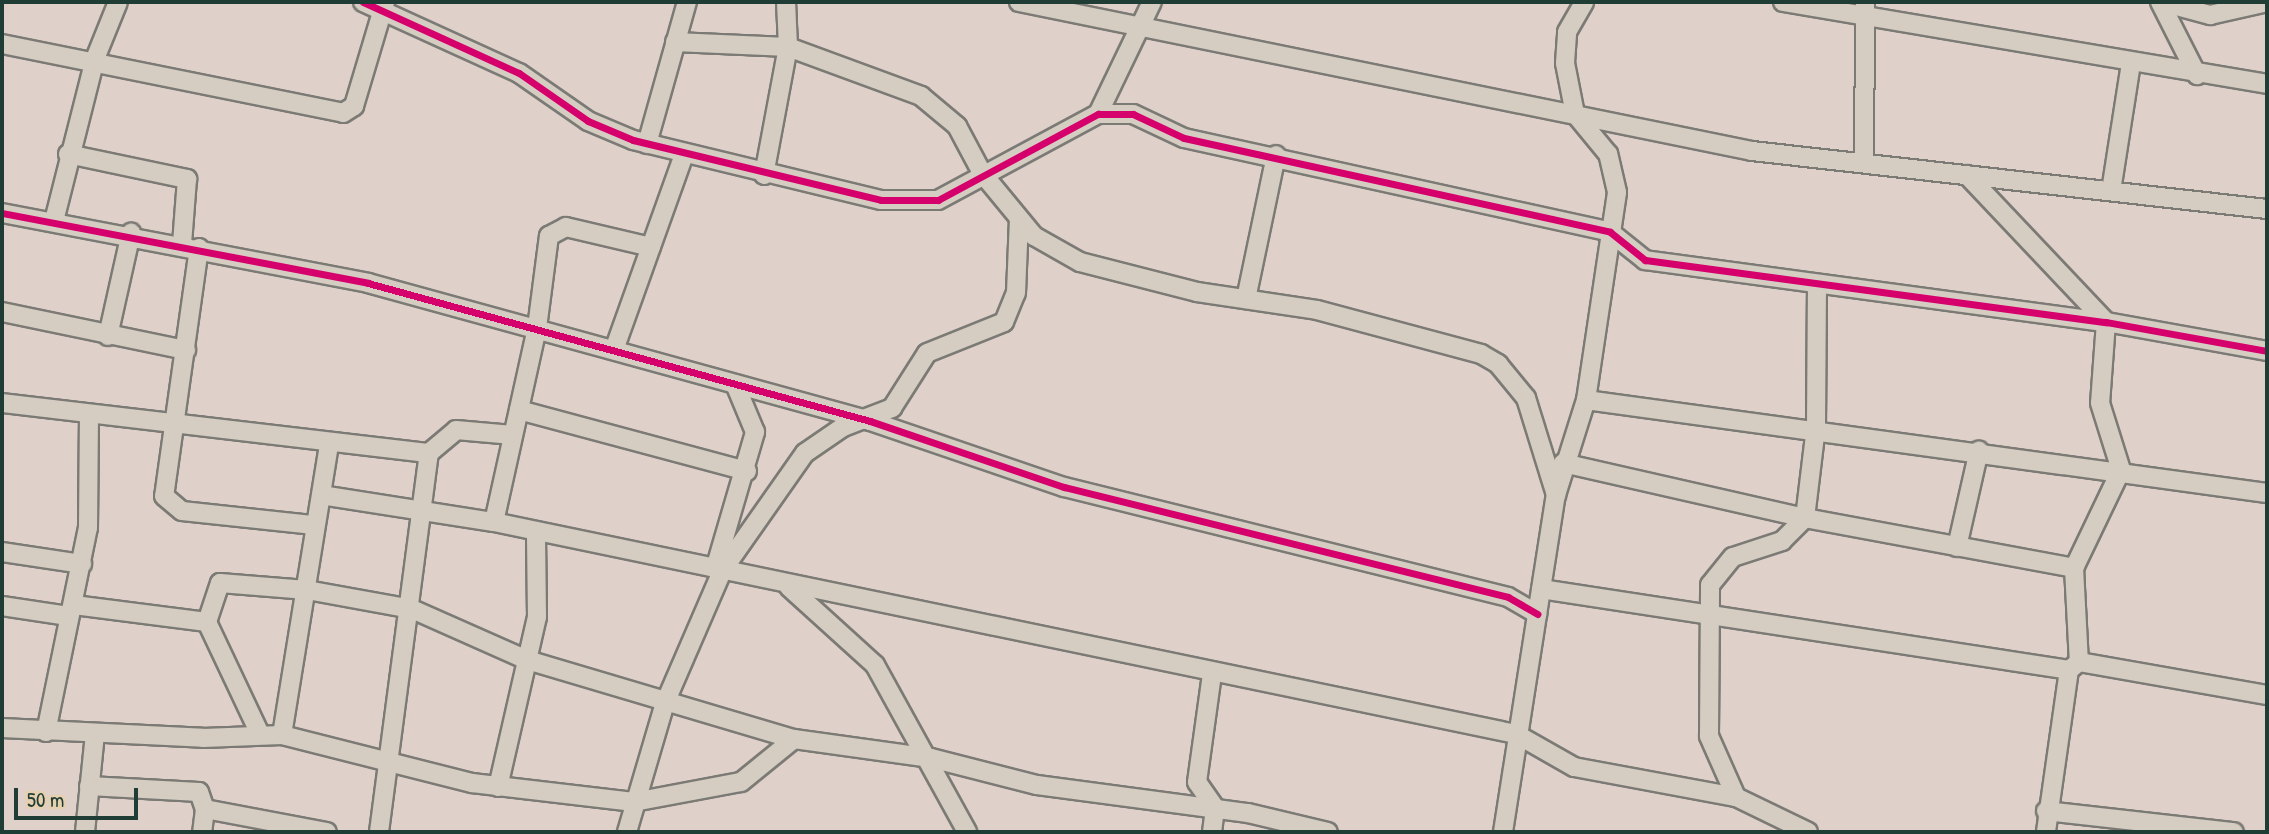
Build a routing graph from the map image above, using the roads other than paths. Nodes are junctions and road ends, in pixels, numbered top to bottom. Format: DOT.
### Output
graph roads {
  1 [pos="118,2"];
  2 [pos="363,2"];
  3 [pos="687,2"];
  4 [pos="786,2"];
  5 [pos="1019,2"];
  6 [pos="1584,2"];
  7 [pos="1783,2"];
  8 [pos="2161,2"];
  9 [pos="2267,2"];
  10 [pos="1153,4"];
  11 [pos="383,5"];
  12 [pos="1864,8"];
  13 [pos="1133,29"];
  14 [pos="675,42"];
  15 [pos="2,44"];
  16 [pos="788,47"];
  17 [pos="95,59"];
  18 [pos="2132,63"];
  19 [pos="2197,75"];
  20 [pos="2267,84"];
  21 [pos="1098,114"];
  22 [pos="1575,114"];
  23 [pos="648,144"];
  24 [pos="68,154"];
  25 [pos="684,155"];
  26 [pos="1276,155"];
  27 [pos="1864,163"];
  28 [pos="982,173"];
  29 [pos="1967,174"];
  30 [pos="764,175"];
  31 [pos="2111,191"];
  32 [pos="2267,209"];
  33 [pos="2,213"];
  34 [pos="1018,219"];
  35 [pos="54,221"];
  36 [pos="1610,232"];
  37 [pos="131,233"];
  38 [pos="190,246"];
  39 [pos="651,247"];
  40 [pos="1818,286"];
  41 [pos="1247,299"];
  42 [pos="2,312"];
  43 [pos="2106,322"];
  44 [pos="537,328"];
  45 [pos="108,336"];
  46 [pos="186,350"];
  47 [pos="614,350"];
  48 [pos="2267,351"];
  49 [pos="736,384"];
  50 [pos="1587,400"];
  51 [pos="2,403"];
  52 [pos="519,410"];
  53 [pos="89,416"];
  54 [pos="870,421"];
  55 [pos="176,427"];
  56 [pos="1816,427"];
  57 [pos="513,435"];
  58 [pos="330,446"];
  59 [pos="1979,450"];
  60 [pos="429,453"];
  61 [pos="1563,463"];
  62 [pos="2121,470"];
  63 [pos="747,471"];
  64 [pos="2267,493"];
  65 [pos="321,495"];
  66 [pos="1556,495"];
  67 [pos="425,512"];
  68 [pos="1805,518"];
  69 [pos="494,522"];
  70 [pos="314,525"];
  71 [pos="536,531"];
  72 [pos="1957,547"];
  73 [pos="2,552"];
  74 [pos="82,564"];
  75 [pos="2074,568"];
  76 [pos="719,570"];
  77 [pos="786,585"];
  78 [pos="1541,589"];
  79 [pos="307,590"];
  80 [pos="2,606"];
  81 [pos="412,609"];
  82 [pos="71,610"];
  83 [pos="1538,614"];
  84 [pos="1712,617"];
  85 [pos="207,622"];
  86 [pos="527,660"];
  87 [pos="2074,666"];
  88 [pos="1212,674"];
  89 [pos="2267,695"];
  90 [pos="665,702"];
  91 [pos="2,727"];
  92 [pos="46,732"];
  93 [pos="94,734"];
  94 [pos="260,734"];
  95 [pos="1516,734"];
  96 [pos="282,735"];
  97 [pos="794,739"];
  98 [pos="931,758"];
  99 [pos="391,764"];
  100 [pos="89,786"];
  101 [pos="498,787"];
  102 [pos="1735,797"];
  103 [pos="634,802"];
  104 [pos="1215,808"];
  105 [pos="205,809"];
  106 [pos="2046,811"];
  107 [pos="85,832"];
  108 [pos="202,832"];
  109 [pos="327,832"];
  110 [pos="379,832"];
  111 [pos="630,832"];
  112 [pos="967,832"];
  113 [pos="1212,832"];
  114 [pos="1328,832"];
  115 [pos="1503,832"];
  116 [pos="1808,832"];
  117 [pos="2046,832"];
  118 [pos="2234,832"];
  1 -- 17 [label="street"];
  2 -- 11 [label="street"];
  3 -- 14 [label="street"];
  4 -- 16 [label="street"];
  5 -- 13 [label="street"];
  6 -- 22 [label="street"];
  7 -- 12 [label="street"];
  8 -- 9 [label="street"];
  8 -- 19 [label="street"];
  10 -- 13 [label="street"];
  11 -- 17 [label="street"];
  11 -- 23 [label="street"];
  12 -- 18 [label="street"];
  12 -- 27 [label="street"];
  13 -- 21 [label="street"];
  13 -- 22 [label="street"];
  14 -- 16 [label="street"];
  14 -- 23 [label="street"];
  15 -- 17 [label="street"];
  16 -- 28 [label="street"];
  16 -- 30 [label="street"];
  17 -- 24 [label="street"];
  18 -- 19 [label="street"];
  18 -- 31 [label="street"];
  19 -- 20 [label="street"];
  21 -- 26 [label="street"];
  21 -- 28 [label="street"];
  22 -- 27 [label="street"];
  22 -- 36 [label="street"];
  23 -- 25 [label="street"];
  24 -- 35 [label="street"];
  24 -- 38 [label="street"];
  25 -- 30 [label="street"];
  25 -- 39 [label="street"];
  26 -- 36 [label="street"];
  26 -- 41 [label="street"];
  27 -- 29 [label="street"];
  28 -- 30 [label="street"];
  28 -- 34 [label="street"];
  29 -- 31 [label="street"];
  29 -- 43 [label="street"];
  31 -- 32 [label="street"];
  33 -- 35 [label="street"];
  34 -- 41 [label="street"];
  34 -- 54 [label="street"];
  35 -- 37 [label="street"];
  36 -- 40 [label="street"];
  36 -- 50 [label="street"];
  37 -- 38 [label="street"];
  37 -- 45 [label="street"];
  38 -- 44 [label="street"];
  38 -- 46 [label="street"];
  39 -- 44 [label="street"];
  39 -- 47 [label="street"];
  40 -- 43 [label="street"];
  40 -- 56 [label="street"];
  41 -- 66 [label="street"];
  42 -- 45 [label="street"];
  43 -- 48 [label="street"];
  43 -- 62 [label="street"];
  44 -- 47 [label="street"];
  44 -- 52 [label="street"];
  45 -- 46 [label="street"];
  46 -- 55 [label="street"];
  47 -- 49 [label="street"];
  49 -- 54 [label="street"];
  49 -- 63 [label="street"];
  50 -- 56 [label="street"];
  50 -- 61 [label="street"];
  51 -- 53 [label="street"];
  52 -- 57 [label="street"];
  52 -- 63 [label="street"];
  53 -- 55 [label="street"];
  53 -- 74 [label="street"];
  54 -- 76 [label="street"];
  54 -- 83 [label="street"];
  55 -- 58 [label="street"];
  55 -- 70 [label="street"];
  56 -- 59 [label="street"];
  56 -- 68 [label="street"];
  57 -- 60 [label="street"];
  57 -- 69 [label="street"];
  58 -- 60 [label="street"];
  58 -- 65 [label="street"];
  59 -- 62 [label="street"];
  59 -- 72 [label="street"];
  60 -- 67 [label="street"];
  61 -- 66 [label="street"];
  61 -- 68 [label="street"];
  62 -- 64 [label="street"];
  62 -- 75 [label="street"];
  63 -- 76 [label="street"];
  65 -- 67 [label="street"];
  65 -- 70 [label="street"];
  66 -- 78 [label="street"];
  67 -- 69 [label="street"];
  67 -- 81 [label="street"];
  68 -- 72 [label="street"];
  68 -- 84 [label="street"];
  69 -- 71 [label="street"];
  70 -- 79 [label="street"];
  71 -- 76 [label="street"];
  71 -- 86 [label="street"];
  72 -- 75 [label="street"];
  73 -- 74 [label="street"];
  74 -- 82 [label="street"];
  75 -- 87 [label="street"];
  76 -- 77 [label="street"];
  76 -- 90 [label="street"];
  77 -- 88 [label="street"];
  77 -- 98 [label="street"];
  78 -- 83 [label="street"];
  78 -- 84 [label="street"];
  79 -- 81 [label="street"];
  79 -- 85 [label="street"];
  79 -- 96 [label="street"];
  80 -- 82 [label="street"];
  81 -- 86 [label="street"];
  81 -- 99 [label="street"];
  82 -- 85 [label="street"];
  82 -- 92 [label="street"];
  83 -- 95 [label="street"];
  84 -- 87 [label="street"];
  84 -- 102 [label="street"];
  85 -- 94 [label="street"];
  86 -- 90 [label="street"];
  86 -- 101 [label="street"];
  87 -- 89 [label="street"];
  87 -- 106 [label="street"];
  88 -- 95 [label="street"];
  88 -- 104 [label="street"];
  90 -- 97 [label="street"];
  90 -- 103 [label="street"];
  91 -- 92 [label="street"];
  92 -- 93 [label="street"];
  93 -- 94 [label="street"];
  93 -- 100 [label="street"];
  94 -- 96 [label="street"];
  95 -- 102 [label="street"];
  95 -- 115 [label="street"];
  96 -- 99 [label="street"];
  97 -- 98 [label="street"];
  97 -- 103 [label="street"];
  98 -- 104 [label="street"];
  98 -- 112 [label="street"];
  99 -- 101 [label="street"];
  99 -- 110 [label="street"];
  100 -- 105 [label="street"];
  100 -- 107 [label="street"];
  101 -- 103 [label="street"];
  102 -- 116 [label="street"];
  103 -- 111 [label="street"];
  104 -- 113 [label="street"];
  104 -- 114 [label="street"];
  105 -- 108 [label="street"];
  105 -- 109 [label="street"];
  106 -- 117 [label="street"];
  106 -- 118 [label="street"];
}
